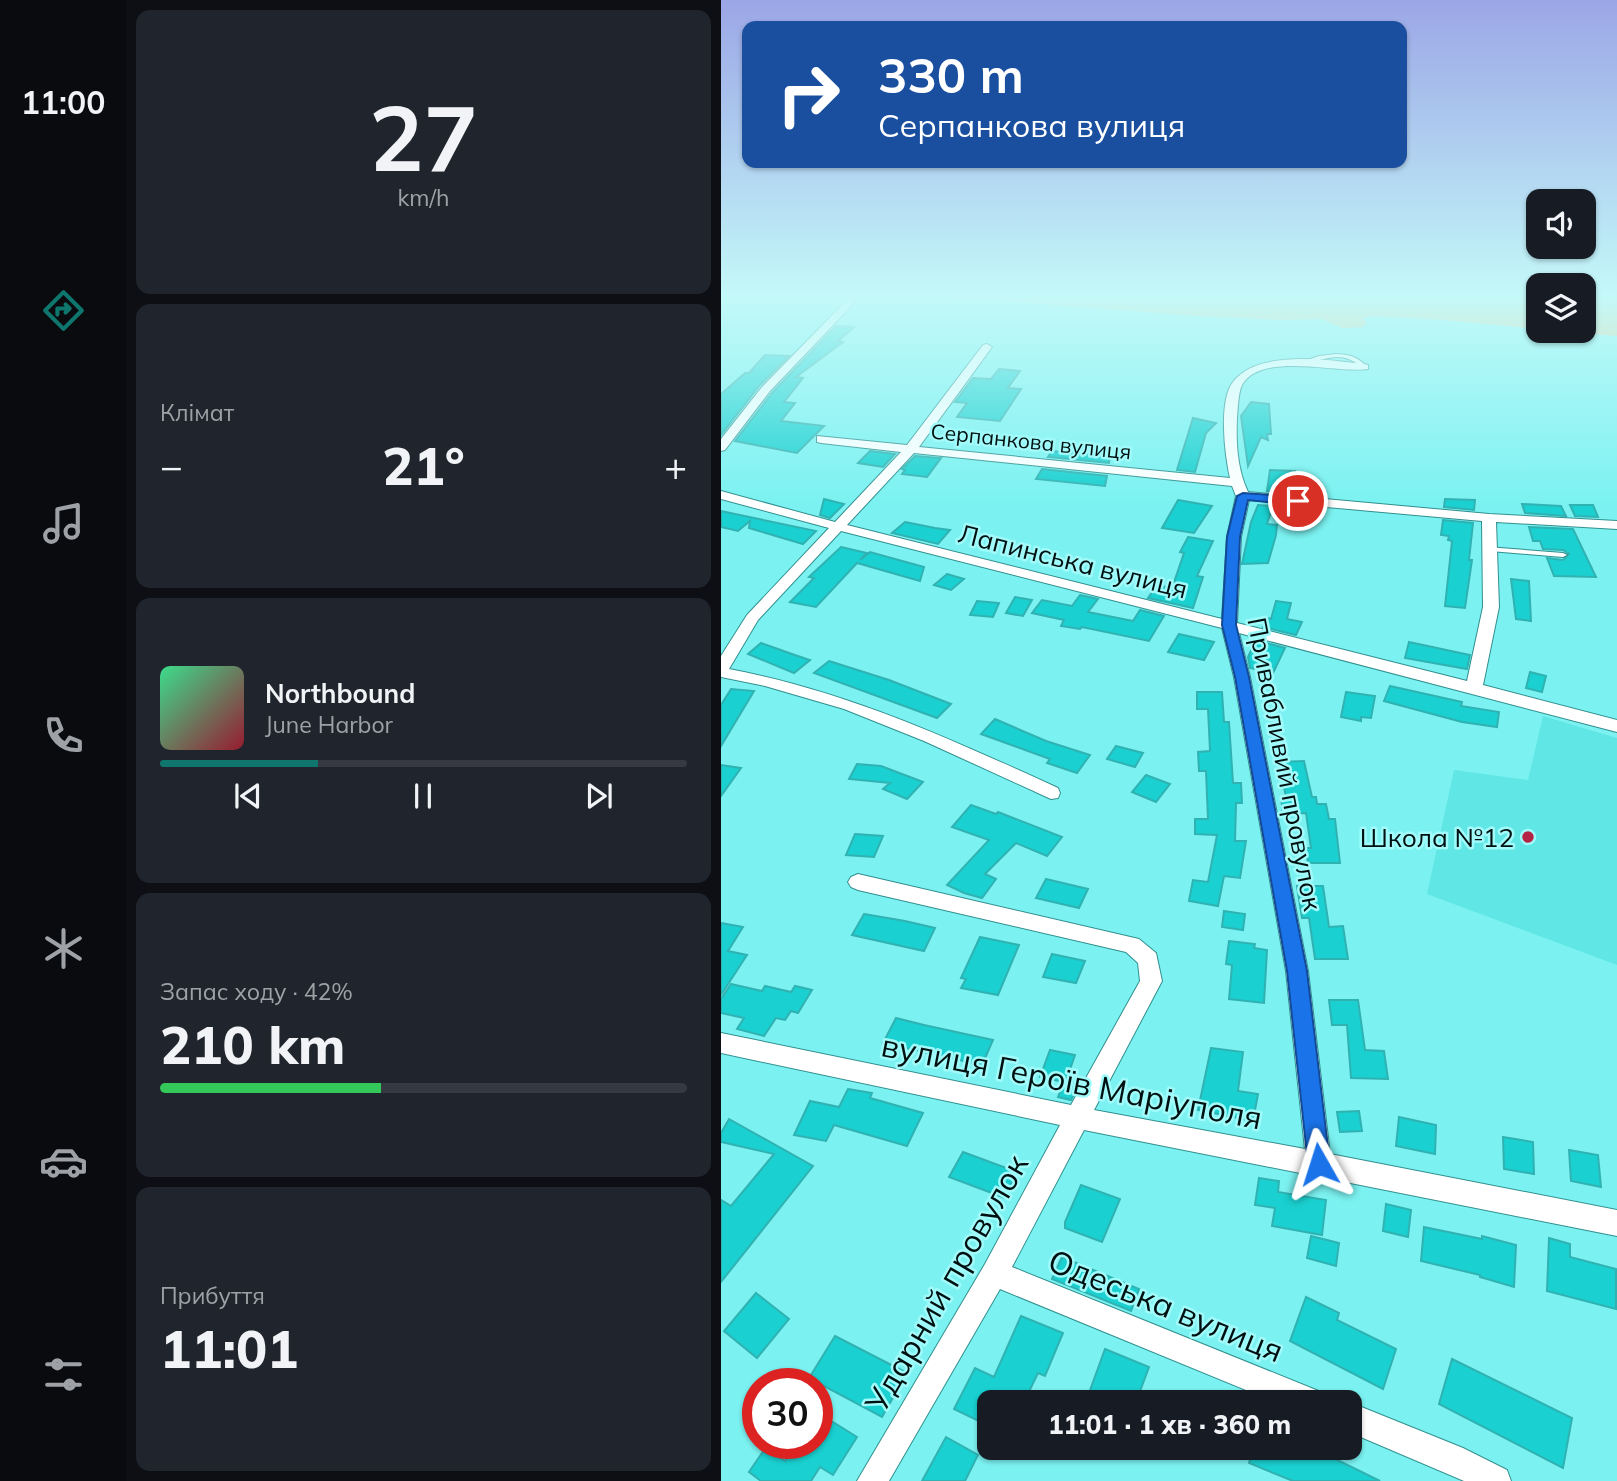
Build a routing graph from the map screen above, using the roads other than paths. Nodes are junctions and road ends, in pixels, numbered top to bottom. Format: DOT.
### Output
graph roads {
  1 [pos="790,364"];
  2 [pos="974,364"];
  3 [pos="1291,364"];
  4 [pos="1329,364"];
  5 [pos="1364,367"];
  6 [pos="821,439"];
  7 [pos="721,447"];
  8 [pos="911,449"];
  9 [pos="1240,490"];
  10 [pos="721,495"];
  11 [pos="1489,518"];
  12 [pos="1617,525"];
  13 [pos="835,527"];
  14 [pos="1490,549"];
  15 [pos="1563,555"];
  16 [pos="1229,625"];
  17 [pos="721,670"];
  18 [pos="1474,686"];
  19 [pos="1617,726"];
  20 [pos="1051,793"];
  21 [pos="858,882"];
  22 [pos="721,1043"];
  23 [pos="1079,1118"];
  24 [pos="1319,1164"];
  25 [pos="1617,1223"];
  26 [pos="994,1273"];
  27 [pos="1282,1390"];
  28 [pos="1362,1422"];
  29 [pos="872,1481"];
  30 [pos="1496,1481"];
  1 -- 7 [label="street"];
  2 -- 8 [label="street"];
  3 -- 9 [label="street, Привабливий провулок"];
  4 -- 5 [label="street, Привабливий провулок"];
  6 -- 8 [label="street, Серпанкова вулиця"];
  8 -- 9 [label="street, Серпанкова вулиця"];
  8 -- 13 [label="street"];
  9 -- 11 [label="street, Серпанкова вулиця"];
  9 -- 16 [label="street, Привабливий провулок"];
  10 -- 13 [label="street, Лапинська вулиця"];
  11 -- 12 [label="street, Серпанкова вулиця"];
  11 -- 14 [label="street"];
  13 -- 16 [label="street, Лапинська вулиця"];
  13 -- 17 [label="street"];
  14 -- 15 [label="lane"];
  14 -- 18 [label="street"];
  16 -- 18 [label="street, Лапинська вулиця"];
  16 -- 24 [label="street, Привабливий провулок"];
  17 -- 20 [label="street"];
  18 -- 19 [label="street, Лапинська вулиця"];
  21 -- 23 [label="street, Ударний провулок"];
  22 -- 23 [label="street, вулиця Героїв Маріуполя"];
  23 -- 24 [label="street, вулиця Героїв Маріуполя"];
  23 -- 26 [label="street, Ударний провулок"];
  24 -- 25 [label="street, вулиця Героїв Маріуполя"];
  26 -- 27 [label="street, Одеська вулиця"];
  26 -- 29 [label="street, Ударний провулок"];
  28 -- 30 [label="street"];
}
